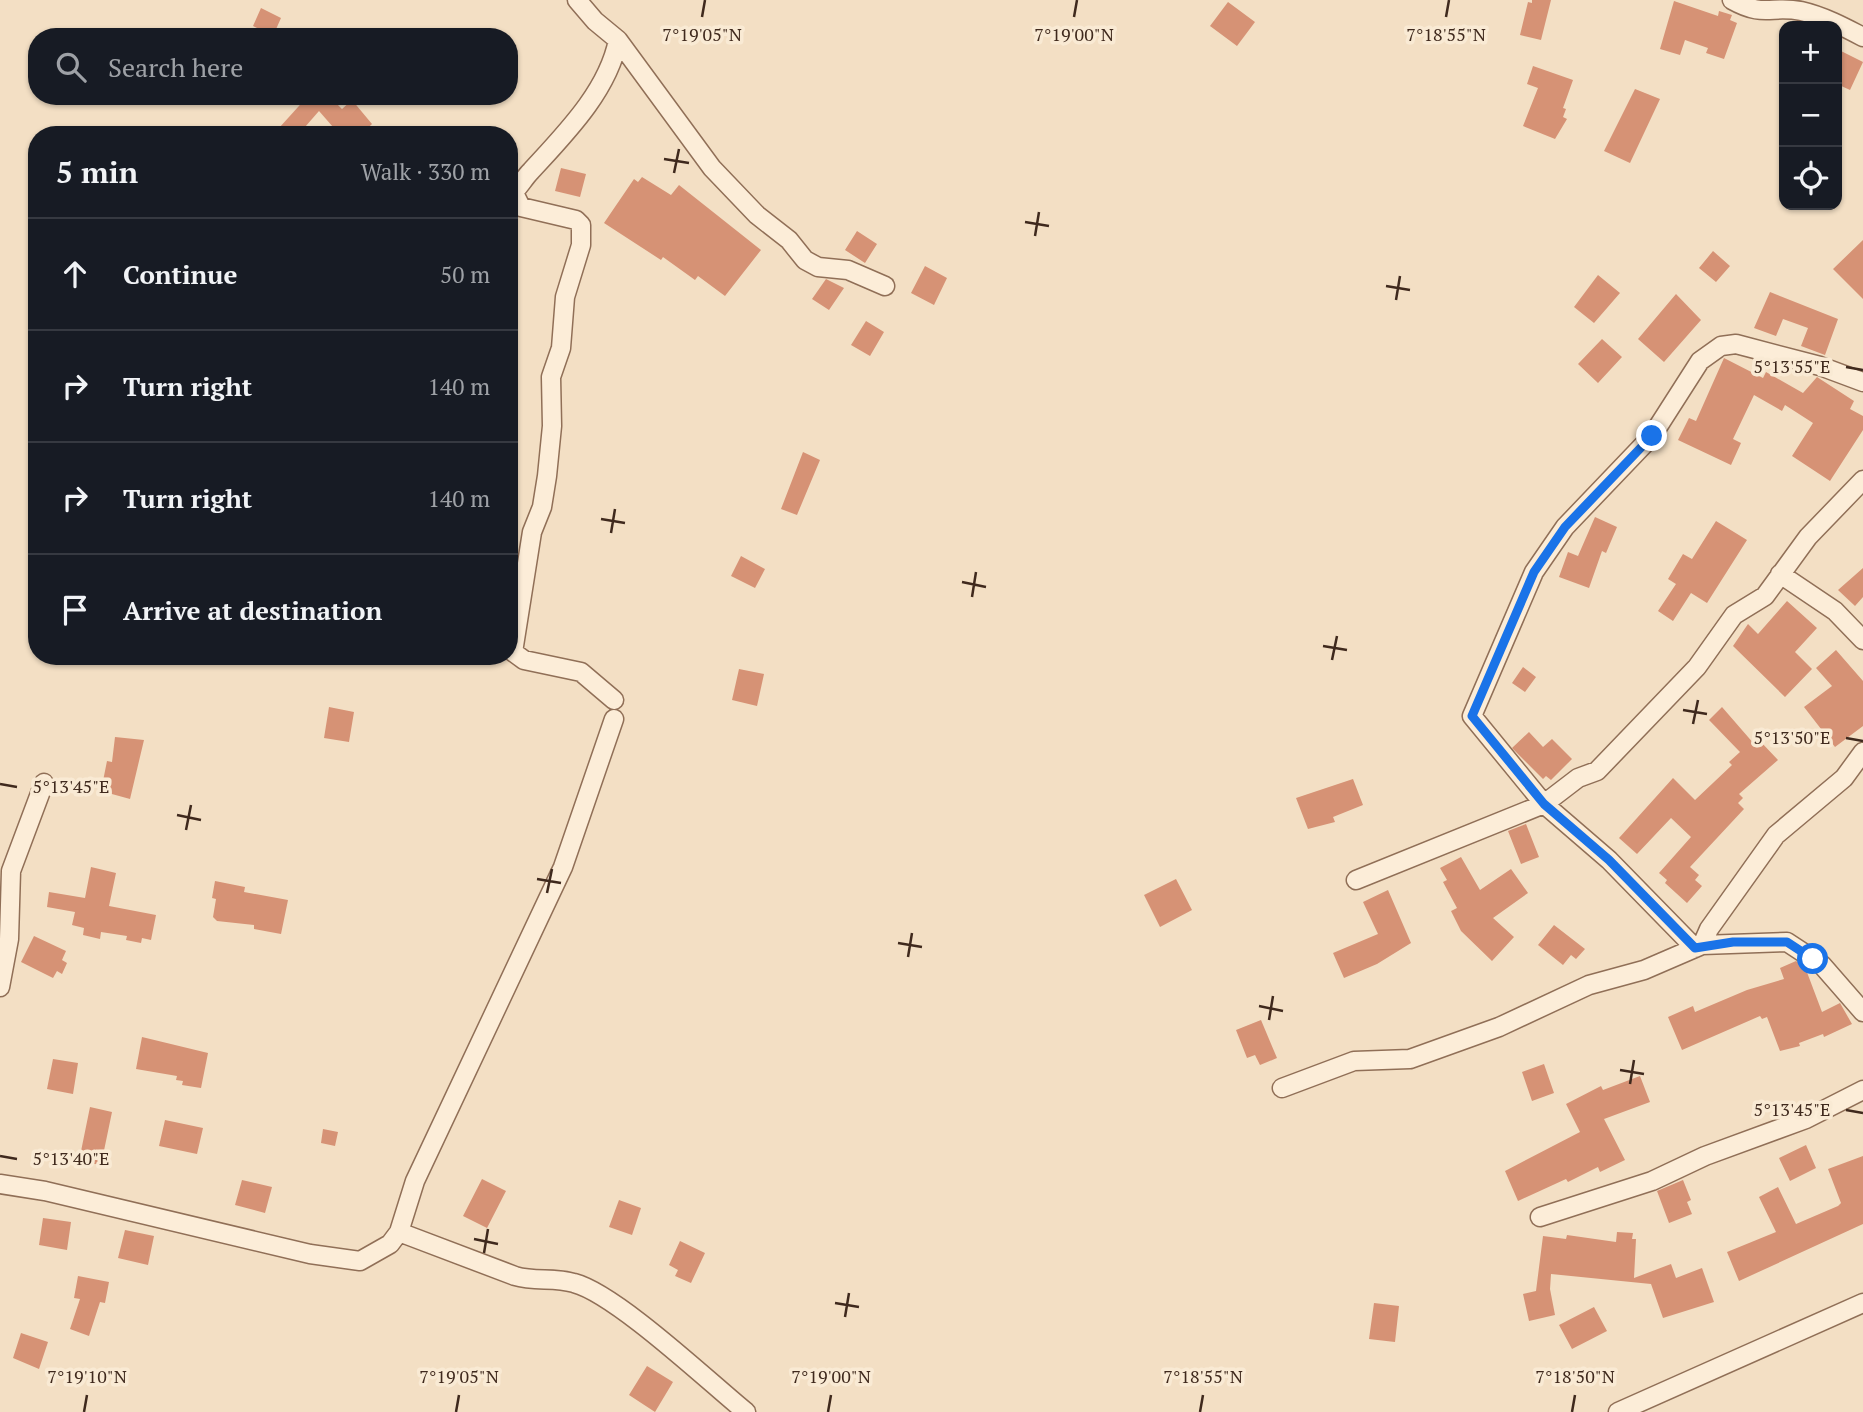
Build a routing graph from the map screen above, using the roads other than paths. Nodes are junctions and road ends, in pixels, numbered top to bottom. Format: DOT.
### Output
graph roads {
  1 [pos="577,0"];
  2 [pos="1732,0"];
  3 [pos="1863,37"];
  4 [pos="618,40"];
  5 [pos="518,187"];
  6 [pos="518,203"];
  7 [pos="885,286"];
  8 [pos="1863,382"];
  9 [pos="1863,480"];
  10 [pos="1780,574"];
  11 [pos="518,620"];
  12 [pos="1863,640"];
  13 [pos="518,656"];
  14 [pos="1863,752"];
  15 [pos="44,783"];
  16 [pos="1544,804"];
  17 [pos="1356,880"];
  18 [pos="1699,947"];
  19 [pos="0,987"];
  20 [pos="1863,1012"];
  21 [pos="1282,1088"];
  22 [pos="1863,1090"];
  23 [pos="0,1184"];
  24 [pos="1540,1217"];
  25 [pos="399,1232"];
  26 [pos="1863,1303"];
  27 [pos="746,1412"];
  28 [pos="1618,1412"];
  1 -- 4 [label="street"];
  2 -- 3 [label="street"];
  4 -- 5 [label="street"];
  4 -- 7 [label="street"];
  6 -- 11 [label="street"];
  8 -- 16 [label="street"];
  9 -- 10 [label="street"];
  10 -- 12 [label="street"];
  10 -- 16 [label="street"];
  13 -- 25 [label="street"];
  14 -- 18 [label="street"];
  15 -- 19 [label="street"];
  16 -- 17 [label="street"];
  16 -- 18 [label="street"];
  18 -- 20 [label="street"];
  18 -- 21 [label="street"];
  22 -- 24 [label="street"];
  23 -- 25 [label="street"];
  25 -- 27 [label="street"];
  26 -- 28 [label="street"];
}
